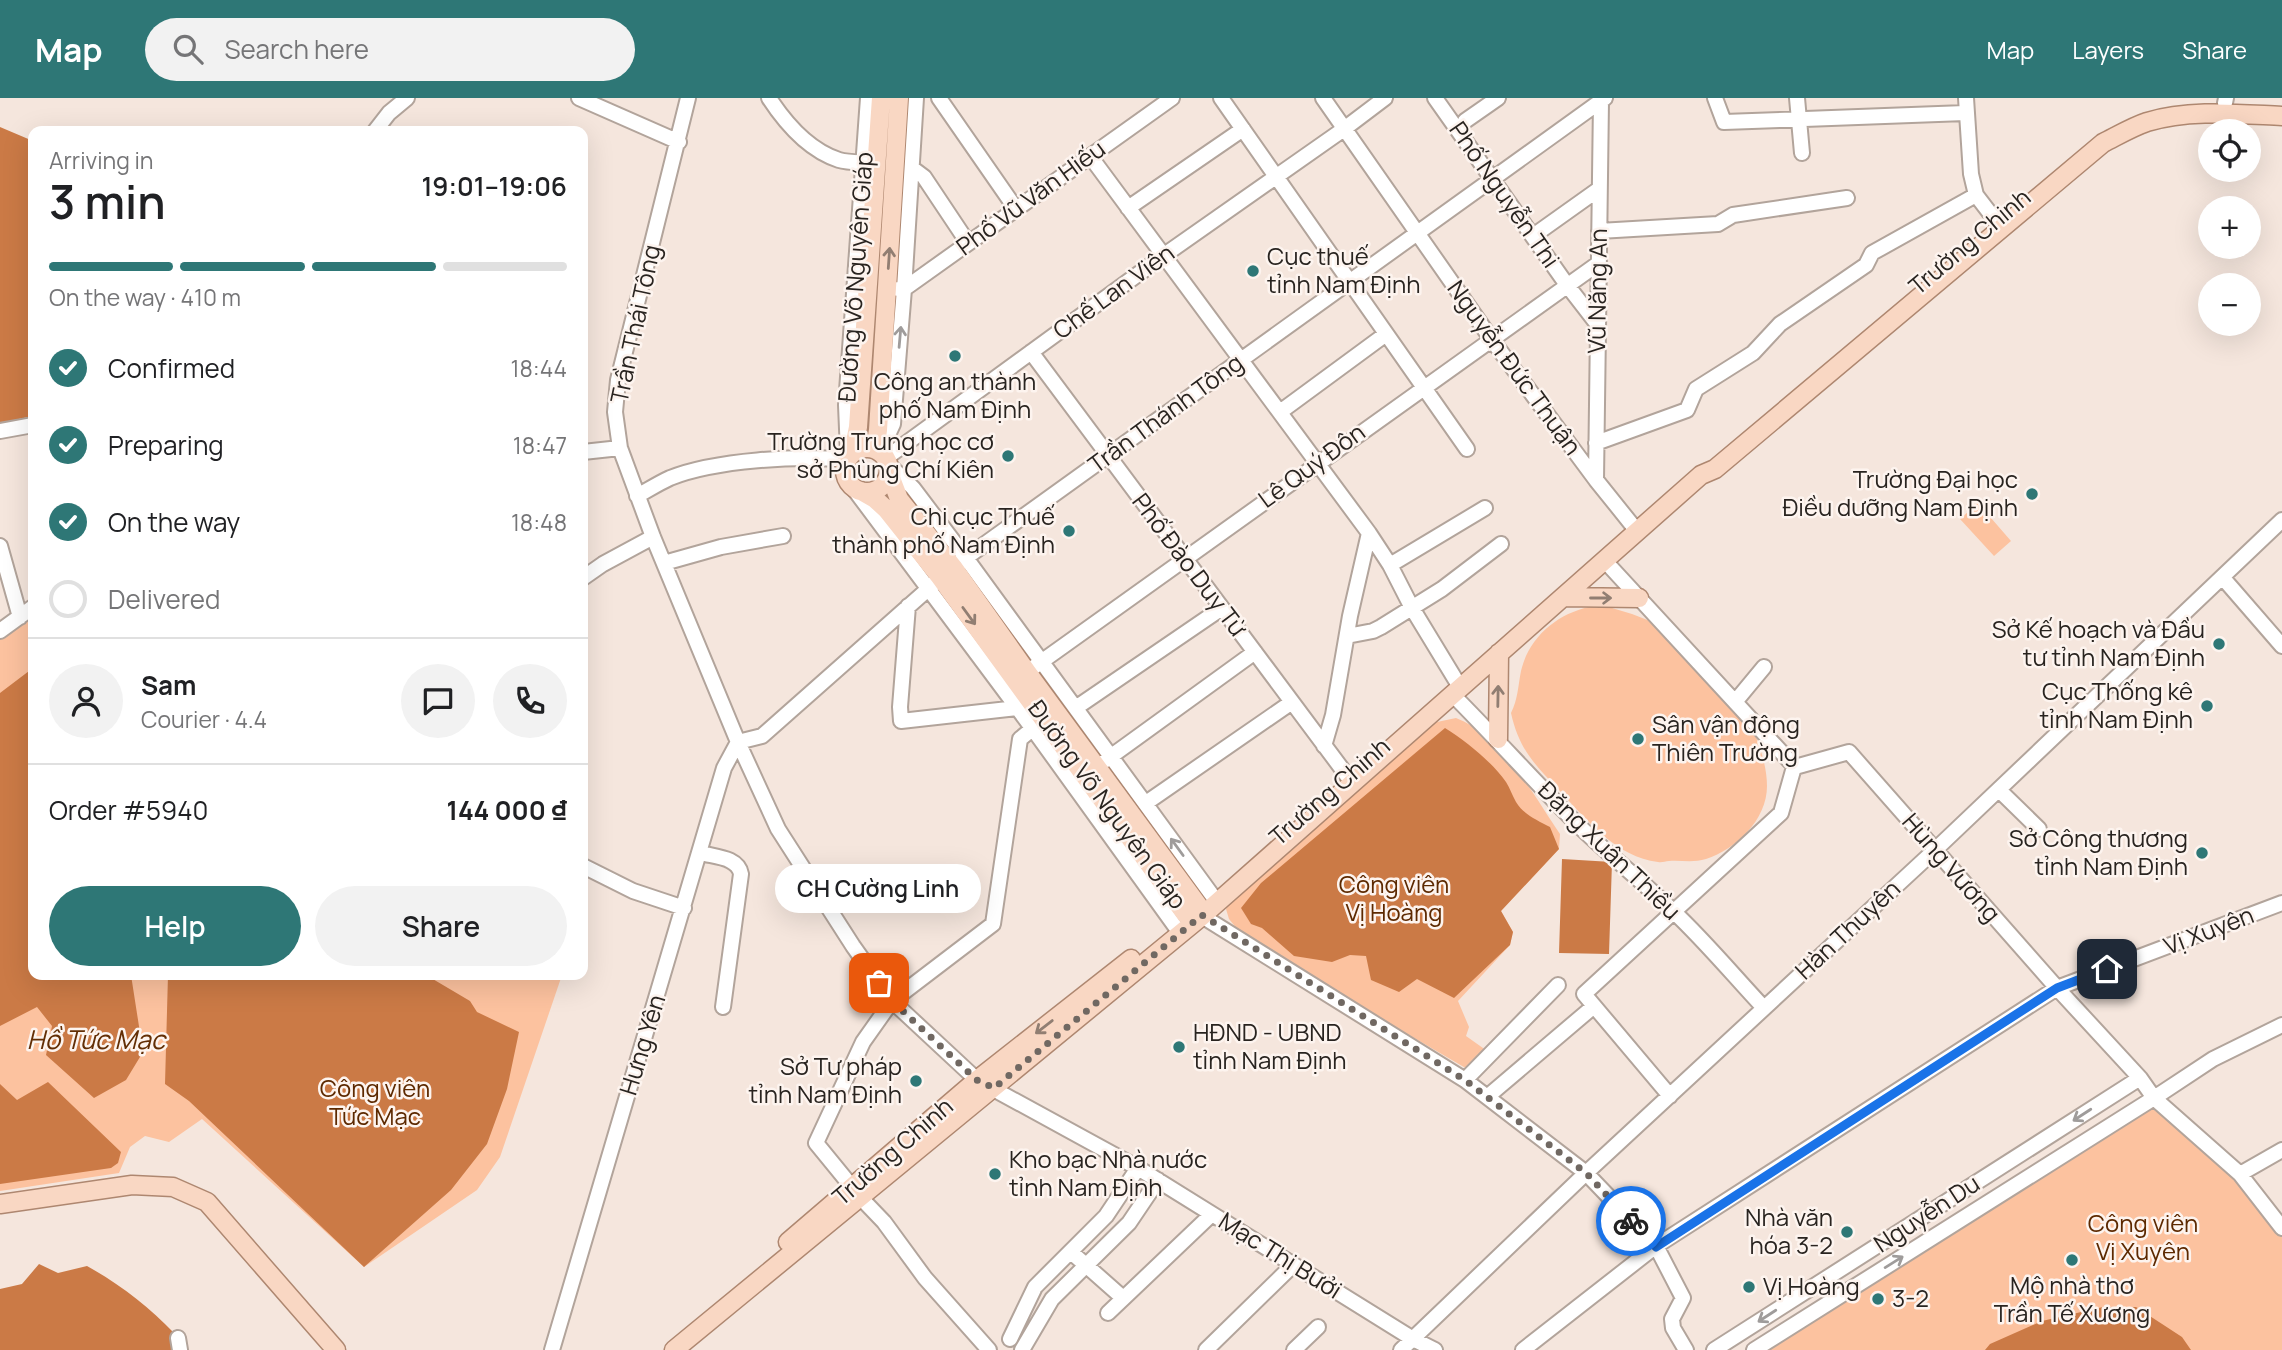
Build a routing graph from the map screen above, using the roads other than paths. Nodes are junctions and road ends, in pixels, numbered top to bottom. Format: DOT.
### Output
graph roads {
  1 [pos="407,98"];
  2 [pos="579,98"];
  3 [pos="688,98"];
  4 [pos="769,98"];
  5 [pos="867,98"];
  6 [pos="881,98"];
  7 [pos="899,98"];
  8 [pos="916,98"];
  9 [pos="939,98"];
  10 [pos="1172,98"];
  11 [pos="1221,98"];
  12 [pos="1323,98"];
  13 [pos="1385,98"];
  14 [pos="1435,98"];
  15 [pos="1498,98"];
  16 [pos="1715,98"];
  17 [pos="1797,98"];
  18 [pos="1966,98"];
  19 [pos="1603,99"];
  20 [pos="2226,101"];
  21 [pos="2282,105"];
  22 [pos="1965,113"];
  23 [pos="2282,116"];
  24 [pos="1800,119"];
  25 [pos="1465,121"];
  26 [pos="379,126"];
  27 [pos="1243,129"];
  28 [pos="1344,129"];
  29 [pos="679,142"];
  30 [pos="1802,153"];
  31 [pos="1090,156"];
  32 [pos="870,163"];
  33 [pos="912,169"];
  34 [pos="1276,176"];
  35 [pos="1494,179"];
  36 [pos="1600,189"];
  37 [pos="1976,195"];
  38 [pos="1847,198"];
  39 [pos="1128,208"];
  40 [pos="1017,209"];
  41 [pos="1996,221"];
  42 [pos="1599,231"];
  43 [pos="1417,232"];
  44 [pos="1533,236"];
  45 [pos="968,243"];
  46 [pos="1163,256"];
  47 [pos="1599,262"];
  48 [pos="1350,282"];
  49 [pos="1567,285"];
  50 [pos="879,288"];
  51 [pos="1598,325"];
  52 [pos="1386,334"];
  53 [pos="1492,340"];
  54 [pos="1031,352"];
  55 [pos="1241,360"];
  56 [pos="1423,387"];
  57 [pos="1280,412"];
  58 [pos="28,426"];
  59 [pos="0,431"];
  60 [pos="1596,443"];
  61 [pos="620,448"];
  62 [pos="1467,449"];
  63 [pos="588,451"];
  64 [pos="849,456"];
  65 [pos="1108,456"];
  66 [pos="884,459"];
  67 [pos="1317,463"];
  68 [pos="1701,475"];
  69 [pos="1596,480"];
  70 [pos="858,490"];
  71 [pos="637,496"];
  72 [pos="1485,508"];
  73 [pos="2282,520"];
  74 [pos="1637,531"];
  75 [pos="1369,534"];
  76 [pos="783,536"];
  77 [pos="653,537"];
  78 [pos="1501,544"];
  79 [pos="0,546"];
  80 [pos="1184,558"];
  81 [pos="1605,561"];
  82 [pos="664,563"];
  83 [pos="1390,565"];
  84 [pos="947,573"];
  85 [pos="588,574"];
  86 [pos="2223,578"];
  87 [pos="1563,597"];
  88 [pos="1639,598"];
  89 [pos="908,606"];
  90 [pos="1222,608"];
  91 [pos="1412,608"];
  92 [pos="28,611"];
  93 [pos="20,617"];
  94 [pos="0,631"];
  95 [pos="1347,636"];
  96 [pos="2282,646"];
  97 [pos="1255,652"];
  98 [pos="1499,653"];
  99 [pos="1042,661"];
  100 [pos="1764,667"];
  101 [pos="1027,672"];
  102 [pos="1456,691"];
  103 [pos="1292,702"];
  104 [pos="1735,702"];
  105 [pos="1077,707"];
  106 [pos="1017,708"];
  107 [pos="1420,721"];
  108 [pos="1038,724"];
  109 [pos="1498,739"];
  110 [pos="738,742"];
  111 [pos="1324,746"];
  112 [pos="1112,756"];
  113 [pos="1097,767"];
  114 [pos="1794,767"];
  115 [pos="1348,777"];
  116 [pos="1999,790"];
  117 [pos="1146,803"];
  118 [pos="2039,830"];
  119 [pos="1935,850"];
  120 [pos="701,853"];
  121 [pos="588,868"];
  122 [pos="2282,903"];
  123 [pos="684,908"];
  124 [pos="1674,911"];
  125 [pos="1196,913"];
  126 [pos="1558,985"];
  127 [pos="2057,988"];
  128 [pos="892,1001"];
  129 [pos="1594,1006"];
  130 [pos="723,1007"];
  131 [pos="1764,1008"];
  132 [pos="2282,1025"];
  133 [pos="2140,1078"];
  134 [pos="977,1080"];
  135 [pos="1465,1080"];
  136 [pos="994,1088"];
  137 [pos="1670,1096"];
  138 [pos="1487,1097"];
  139 [pos="2154,1098"];
  140 [pos="2282,1150"];
  141 [pos="1138,1168"];
  142 [pos="1586,1173"];
  143 [pos="2240,1174"];
  144 [pos="1158,1180"];
  145 [pos="856,1193"];
  146 [pos="0,1204"];
  147 [pos="1212,1214"];
  148 [pos="2282,1228"];
  149 [pos="1656,1247"];
  150 [pos="1070,1252"];
  151 [pos="1087,1265"];
  152 [pos="1293,1265"];
  153 [pos="1124,1298"];
  154 [pos="1108,1313"];
  155 [pos="1318,1327"];
  156 [pos="1010,1339"];
  157 [pos="1413,1339"];
  158 [pos="678,1343"];
  159 [pos="336,1350"];
  160 [pos="552,1350"];
  161 [pos="662,1350"];
  162 [pos="989,1350"];
  163 [pos="1023,1350"];
  164 [pos="1206,1350"];
  165 [pos="1294,1350"];
  166 [pos="1401,1350"];
  167 [pos="1435,1350"];
  168 [pos="1523,1350"];
  169 [pos="1686,1350"];
  170 [pos="1714,1350"];
  171 [pos="1754,1350"];
  1 -- 26 [label="street"];
  2 -- 29 [label="street"];
  3 -- 29 [label="street, Trần Thái Tông"];
  4 -- 32 [label="street"];
  5 -- 32 [label="street, Đường Võ Nguyên Giáp"];
  6 -- 32 [label="main road, Đường Võ Nguyên Giáp"];
  50 -- 7 [label="main road, Đường Võ Nguyên Giáp, one-way"];
  8 -- 33 [label="street, Đường Võ Nguyên Giáp"];
  9 -- 40 [label="street"];
  10 -- 31 [label="street, Phố Vũ Văn Hiếu"];
  11 -- 27 [label="street"];
  12 -- 28 [label="street, Nguyễn Đức Thuận"];
  13 -- 28 [label="street, Chế Lan Viên"];
  14 -- 35 [label="street, Phố Nguyễn Thi"];
  15 -- 25 [label="street"];
  16 -- 24 [label="street"];
  17 -- 24 [label="street"];
  18 -- 22 [label="street"];
  19 -- 35 [label="street, Trần Thánh Tông"];
  19 -- 36 [label="street, Vũ Năng An"];
  20 -- 21 [label="main road, Trường Chinh"];
  20 -- 41 [label="main road, Trường Chinh"];
  22 -- 24 [label="street"];
  22 -- 37 [label="street"];
  23 -- 68 [label="main road, Trường Chinh"];
  24 -- 30 [label="street"];
  27 -- 34 [label="street"];
  27 -- 39 [label="street"];
  28 -- 34 [label="street, Chế Lan Viên"];
  28 -- 43 [label="street, Nguyễn Đức Thuận"];
  29 -- 61 [label="street, Trần Thái Tông"];
  31 -- 39 [label="street, Đặng Xuân Thiều"];
  31 -- 40 [label="street, Phố Vũ Văn Hiếu"];
  32 -- 50 [label="main road, Đường Võ Nguyên Giáp"];
  33 -- 45 [label="street"];
  33 -- 50 [label="street, Đường Võ Nguyên Giáp"];
  34 -- 46 [label="street, Chế Lan Viên"];
  34 -- 48 [label="street"];
  35 -- 43 [label="street, Trần Thánh Tông"];
  35 -- 44 [label="street, Phố Nguyễn Thi"];
  36 -- 42 [label="street, Vũ Năng An"];
  36 -- 44 [label="street"];
  37 -- 41 [label="street"];
  37 -- 60 [label="street"];
  38 -- 42 [label="street"];
  39 -- 46 [label="street, Đặng Xuân Thiều"];
  40 -- 45 [label="street, Phố Vũ Văn Hiếu"];
  41 -- 68 [label="main road, Trường Chinh"];
  42 -- 47 [label="street, Vũ Năng An"];
  43 -- 48 [label="street, Trần Thánh Tông"];
  43 -- 53 [label="street, Nguyễn Đức Thuận"];
  44 -- 49 [label="street, Phố Nguyễn Thi"];
  45 -- 50 [label="street, Phố Vũ Văn Hiếu"];
  46 -- 54 [label="street, Chế Lan Viên"];
  46 -- 55 [label="street, Đặng Xuân Thiều"];
  47 -- 49 [label="street, Lê Quý Đôn"];
  47 -- 51 [label="street, Vũ Năng An"];
  48 -- 52 [label="street"];
  48 -- 55 [label="street, Trần Thánh Tông"];
  49 -- 51 [label="street, Phố Nguyễn Thi"];
  49 -- 53 [label="street, Lê Quý Đôn"];
  50 -- 64 [label="main road, Đường Võ Nguyên Giáp"];
  66 -- 50 [label="main road, Đường Võ Nguyên Giáp, one-way"];
  51 -- 60 [label="street, Vũ Năng An"];
  52 -- 56 [label="street"];
  52 -- 57 [label="street"];
  53 -- 56 [label="street, Lê Quý Đôn"];
  53 -- 69 [label="street, Nguyễn Đức Thuận"];
  54 -- 65 [label="street, Phố Đào Duy Từ"];
  54 -- 66 [label="street, Chế Lan Viên"];
  55 -- 57 [label="street, Đặng Xuân Thiều"];
  55 -- 65 [label="street, Trần Thánh Tông"];
  56 -- 62 [label="street"];
  56 -- 67 [label="street, Lê Quý Đôn"];
  57 -- 67 [label="street, Đặng Xuân Thiều"];
  58 -- 59 [label="street"];
  60 -- 69 [label="street, Vũ Năng An"];
  61 -- 63 [label="street"];
  61 -- 71 [label="street, Trần Thái Tông"];
  64 -- 66 [label="main road"];
  64 -- 70 [label="main road"];
  64 -- 71 [label="street"];
  65 -- 80 [label="street, Phố Đào Duy Từ"];
  65 -- 84 [label="street, Trần Thánh Tông"];
  66 -- 70 [label="main road"];
  66 -- 84 [label="main road, Đường Võ Nguyên Giáp"];
  67 -- 75 [label="street, Đặng Xuân Thiều"];
  67 -- 80 [label="street, Lê Quý Đôn"];
  68 -- 74 [label="main road, Trường Chinh"];
  69 -- 74 [label="street, Nguyễn Đức Thuận"];
  70 -- 84 [label="main road, Đường Võ Nguyên Giáp"];
  71 -- 77 [label="street, Trần Thái Tông"];
  72 -- 83 [label="street"];
  73 -- 86 [label="street, Hàn Thuyên"];
  74 -- 81 [label="main road, Trường Chinh"];
  75 -- 83 [label="street, Đặng Xuân Thiều"];
  75 -- 95 [label="street"];
  76 -- 82 [label="street"];
  77 -- 82 [label="street, Trần Thái Tông"];
  77 -- 85 [label="street"];
  78 -- 91 [label="street"];
  79 -- 93 [label="street"];
  80 -- 90 [label="street, Phố Đào Duy Từ"];
  80 -- 99 [label="street, Lê Quý Đôn"];
  81 -- 87 [label="main road, Trường Chinh"];
  81 -- 88 [label="street"];
  82 -- 110 [label="street, Trần Thái Tông"];
  83 -- 91 [label="street, Đặng Xuân Thiều"];
  84 -- 89 [label="street, Trần Thánh Tông"];
  84 -- 99 [label="street, Đường Võ Nguyên Giáp"];
  84 -- 101 [label="main road, Đường Võ Nguyên Giáp"];
  84 -- 106 [label="street, Đường Võ Nguyên Giáp"];
  84 -- 108 [label="main road, Đường Võ Nguyên Giáp, one-way"];
  86 -- 96 [label="street"];
  86 -- 116 [label="street, Hàn Thuyên"];
  87 -- 88 [label="main road, one-way"];
  87 -- 98 [label="main road, Trường Chinh"];
  88 -- 104 [label="street"];
  89 -- 106 [label="street"];
  89 -- 110 [label="street, Trần Thánh Tông"];
  90 -- 97 [label="street, Phố Đào Duy Từ"];
  90 -- 105 [label="street"];
  91 -- 95 [label="street"];
  91 -- 102 [label="street, Đặng Xuân Thiều"];
  92 -- 93 [label="street"];
  93 -- 94 [label="street"];
  95 -- 111 [label="street"];
  97 -- 103 [label="street, Phố Đào Duy Từ"];
  97 -- 112 [label="street"];
  98 -- 102 [label="main road, Trường Chinh"];
  109 -- 98 [label="main road, one-way"];
  99 -- 101 [label="street, Lê Quý Đôn"];
  99 -- 105 [label="street, Đường Võ Nguyên Giáp"];
  100 -- 104 [label="street"];
  101 -- 113 [label="main road, Đường Võ Nguyên Giáp"];
  102 -- 107 [label="main road, Trường Chinh"];
  102 -- 109 [label="street, Đặng Xuân Thiều"];
  103 -- 111 [label="street, Phố Đào Duy Từ"];
  103 -- 117 [label="street"];
  104 -- 114 [label="street"];
  105 -- 112 [label="street, Đường Võ Nguyên Giáp"];
  106 -- 108 [label="street, Đường Võ Nguyên Giáp"];
  107 -- 115 [label="main road, Trường Chinh"];
  107 -- 125 [label="main road, Trường Chinh"];
  108 -- 125 [label="main road, Đường Võ Nguyên Giáp"];
  108 -- 128 [label="street"];
  109 -- 124 [label="street, Đặng Xuân Thiều"];
  110 -- 120 [label="street, Hưng Yên"];
  110 -- 128 [label="street, Mạc Thị Bưởi"];
  111 -- 115 [label="street, Phố Đào Duy Từ"];
  112 -- 113 [label="street"];
  112 -- 117 [label="street, Đường Võ Nguyên Giáp"];
  113 -- 125 [label="main road, Đường Võ Nguyên Giáp"];
  114 -- 119 [label="street, Hùng Vương"];
  114 -- 124 [label="street"];
  115 -- 125 [label="main road, Trường Chinh"];
  116 -- 118 [label="street"];
  116 -- 119 [label="street, Hàn Thuyên"];
  125 -- 117 [label="street, Đường Võ Nguyên Giáp, one-way"];
  119 -- 127 [label="street, Hùng Vương"];
  119 -- 131 [label="street, Hàn Thuyên"];
  120 -- 123 [label="street, Hưng Yên"];
  120 -- 130 [label="street"];
  121 -- 123 [label="street"];
  122 -- 127 [label="street, Vị Xuyên"];
  123 -- 160 [label="street, Hưng Yên"];
  124 -- 129 [label="street"];
  124 -- 131 [label="street, Đặng Xuân Thiều"];
  125 -- 134 [label="main road, Trường Chinh, one-way"];
  125 -- 135 [label="street"];
  125 -- 136 [label="main road, Trường Chinh"];
  126 -- 135 [label="street"];
  127 -- 133 [label="street, Hùng Vương"];
  127 -- 149 [label="street, Vị Xuyên"];
  128 -- 134 [label="street, Mạc Thị Bưởi"];
  128 -- 145 [label="street"];
  129 -- 137 [label="street"];
  129 -- 138 [label="street"];
  131 -- 137 [label="street, Hàn Thuyên"];
  132 -- 139 [label="street, Nguyễn Du"];
  133 -- 139 [label="street, Hùng Vương"];
  133 -- 170 [label="street, Nguyễn Du, one-way"];
  134 -- 136 [label="street, Mạc Thị Bưởi"];
  134 -- 145 [label="main road, Trường Chinh"];
  135 -- 138 [label="street"];
  136 -- 141 [label="street, Mạc Thị Bưởi"];
  136 -- 145 [label="main road, Trường Chinh"];
  137 -- 142 [label="street, Hàn Thuyên"];
  138 -- 142 [label="street"];
  139 -- 143 [label="street, Hùng Vương"];
  171 -- 139 [label="street, Nguyễn Du, one-way"];
  140 -- 143 [label="street"];
  141 -- 144 [label="street, Mạc Thị Bưởi"];
  141 -- 150 [label="street"];
  142 -- 149 [label="street"];
  142 -- 157 [label="street, Hàn Thuyên"];
  143 -- 148 [label="street, Hùng Vương"];
  144 -- 147 [label="street, Mạc Thị Bưởi"];
  144 -- 151 [label="street"];
  145 -- 158 [label="main road, Trường Chinh"];
  145 -- 162 [label="street"];
  146 -- 159 [label="main road"];
  147 -- 152 [label="street, Mạc Thị Bưởi"];
  147 -- 153 [label="street"];
  149 -- 168 [label="street, Vị Xuyên"];
  149 -- 169 [label="street"];
  150 -- 151 [label="street"];
  150 -- 156 [label="street"];
  151 -- 153 [label="street"];
  151 -- 163 [label="street"];
  152 -- 157 [label="street, Mạc Thị Bưởi"];
  152 -- 164 [label="street"];
  153 -- 154 [label="street"];
  155 -- 165 [label="street"];
  157 -- 166 [label="street, Hàn Thuyên"];
  157 -- 167 [label="street, Mạc Thị Bưởi"];
  158 -- 161 [label="main road, Trường Chinh"];
}
